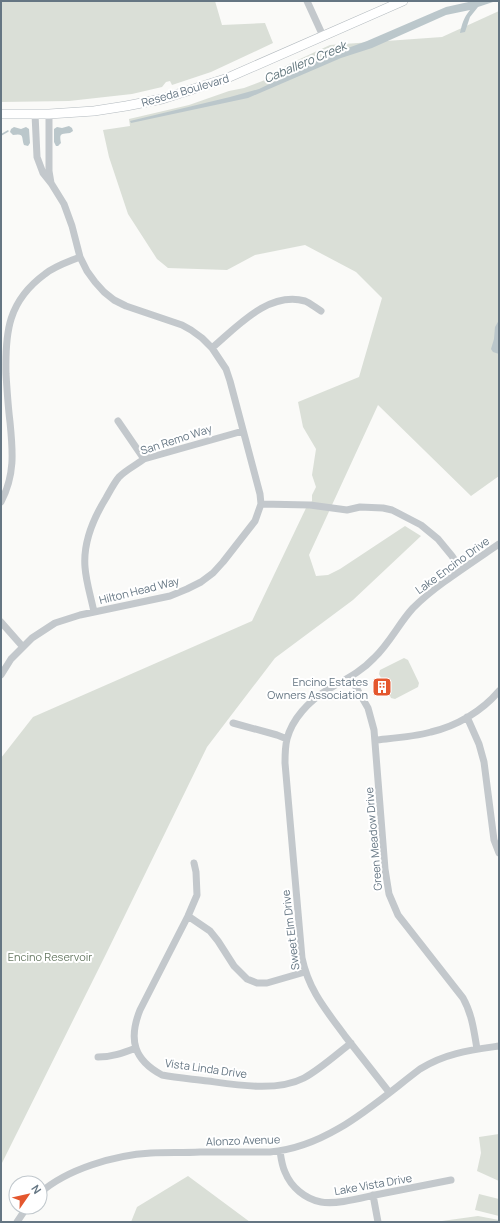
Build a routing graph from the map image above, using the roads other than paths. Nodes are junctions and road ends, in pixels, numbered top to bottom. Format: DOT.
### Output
graph roads {
  1 [pos="307,1"];
  2 [pos="403,1"];
  3 [pos="323,36"];
  4 [pos="1,114"];
  5 [pos="36,114"];
  6 [pos="48,114"];
  7 [pos="51,183"];
  8 [pos="80,257"];
  9 [pos="320,311"];
  10 [pos="212,348"];
  11 [pos="3,349"];
  12 [pos="9,414"];
  13 [pos="1,415"];
  14 [pos="118,421"];
  15 [pos="243,431"];
  16 [pos="144,459"];
  17 [pos="1,502"];
  18 [pos="261,504"];
  19 [pos="499,544"];
  20 [pos="461,570"];
  21 [pos="94,612"];
  22 [pos="1,622"];
  23 [pos="23,647"];
  24 [pos="1,675"];
  25 [pos="350,677"];
  26 [pos="499,691"];
  27 [pos="467,717"];
  28 [pos="233,723"];
  29 [pos="287,739"];
  30 [pos="375,740"];
  31 [pos="499,853"];
  32 [pos="194,863"];
  33 [pos="188,916"];
  34 [pos="305,972"];
  35 [pos="351,1044"];
  36 [pos="499,1046"];
  37 [pos="136,1048"];
  38 [pos="477,1049"];
  39 [pos="98,1057"];
  40 [pos="389,1092"];
  41 [pos="280,1151"];
  42 [pos="451,1180"];
  43 [pos="48,1187"];
  44 [pos="373,1195"];
  45 [pos="378,1222"];
  1 -- 3 [label="street"];
  2 -- 3 [label="main road, Reseda Boulevard"];
  3 -- 6 [label="main road, Reseda Boulevard"];
  4 -- 5 [label="main road, Reseda Boulevard"];
  5 -- 6 [label="main road, Reseda Boulevard"];
  5 -- 7 [label="street, Hilton Head Way"];
  6 -- 7 [label="street"];
  7 -- 8 [label="street, Hilton Head Way"];
  8 -- 10 [label="street, Hilton Head Way"];
  8 -- 11 [label="street"];
  9 -- 10 [label="street"];
  10 -- 15 [label="street, Hilton Head Way"];
  11 -- 12 [label="street"];
  12 -- 13 [label="street"];
  12 -- 17 [label="street"];
  14 -- 16 [label="street"];
  15 -- 16 [label="street, San Remo Way"];
  15 -- 18 [label="street, Hilton Head Way"];
  16 -- 21 [label="street, San Remo Way"];
  18 -- 20 [label="street"];
  18 -- 21 [label="street, Hilton Head Way"];
  19 -- 20 [label="street, Lake Encino Drive"];
  20 -- 25 [label="street, Lake Encino Drive"];
  21 -- 23 [label="street, Hilton Head Way"];
  22 -- 23 [label="street"];
  23 -- 24 [label="street, Hilton Head Way"];
  25 -- 29 [label="street, Lake Encino Drive"];
  25 -- 30 [label="street, Green Meadow Drive"];
  26 -- 27 [label="street"];
  27 -- 30 [label="street"];
  27 -- 31 [label="street"];
  28 -- 29 [label="street"];
  29 -- 34 [label="street, Sweet Elm Drive"];
  30 -- 38 [label="street, Green Meadow Drive"];
  32 -- 33 [label="street, Vista Linda Drive"];
  33 -- 34 [label="street"];
  33 -- 37 [label="street, Vista Linda Drive"];
  34 -- 35 [label="street, Sweet Elm Drive"];
  35 -- 37 [label="street, Vista Linda Drive"];
  35 -- 40 [label="street, Sweet Elm Drive"];
  36 -- 38 [label="street, Alonzo Avenue"];
  37 -- 39 [label="street"];
  38 -- 40 [label="street, Alonzo Avenue"];
  40 -- 41 [label="street, Alonzo Avenue"];
  41 -- 43 [label="street, Alonzo Avenue"];
  41 -- 44 [label="street, Lake Vista Drive"];
  42 -- 44 [label="street, Lake Vista Drive"];
  44 -- 45 [label="street"];
}
